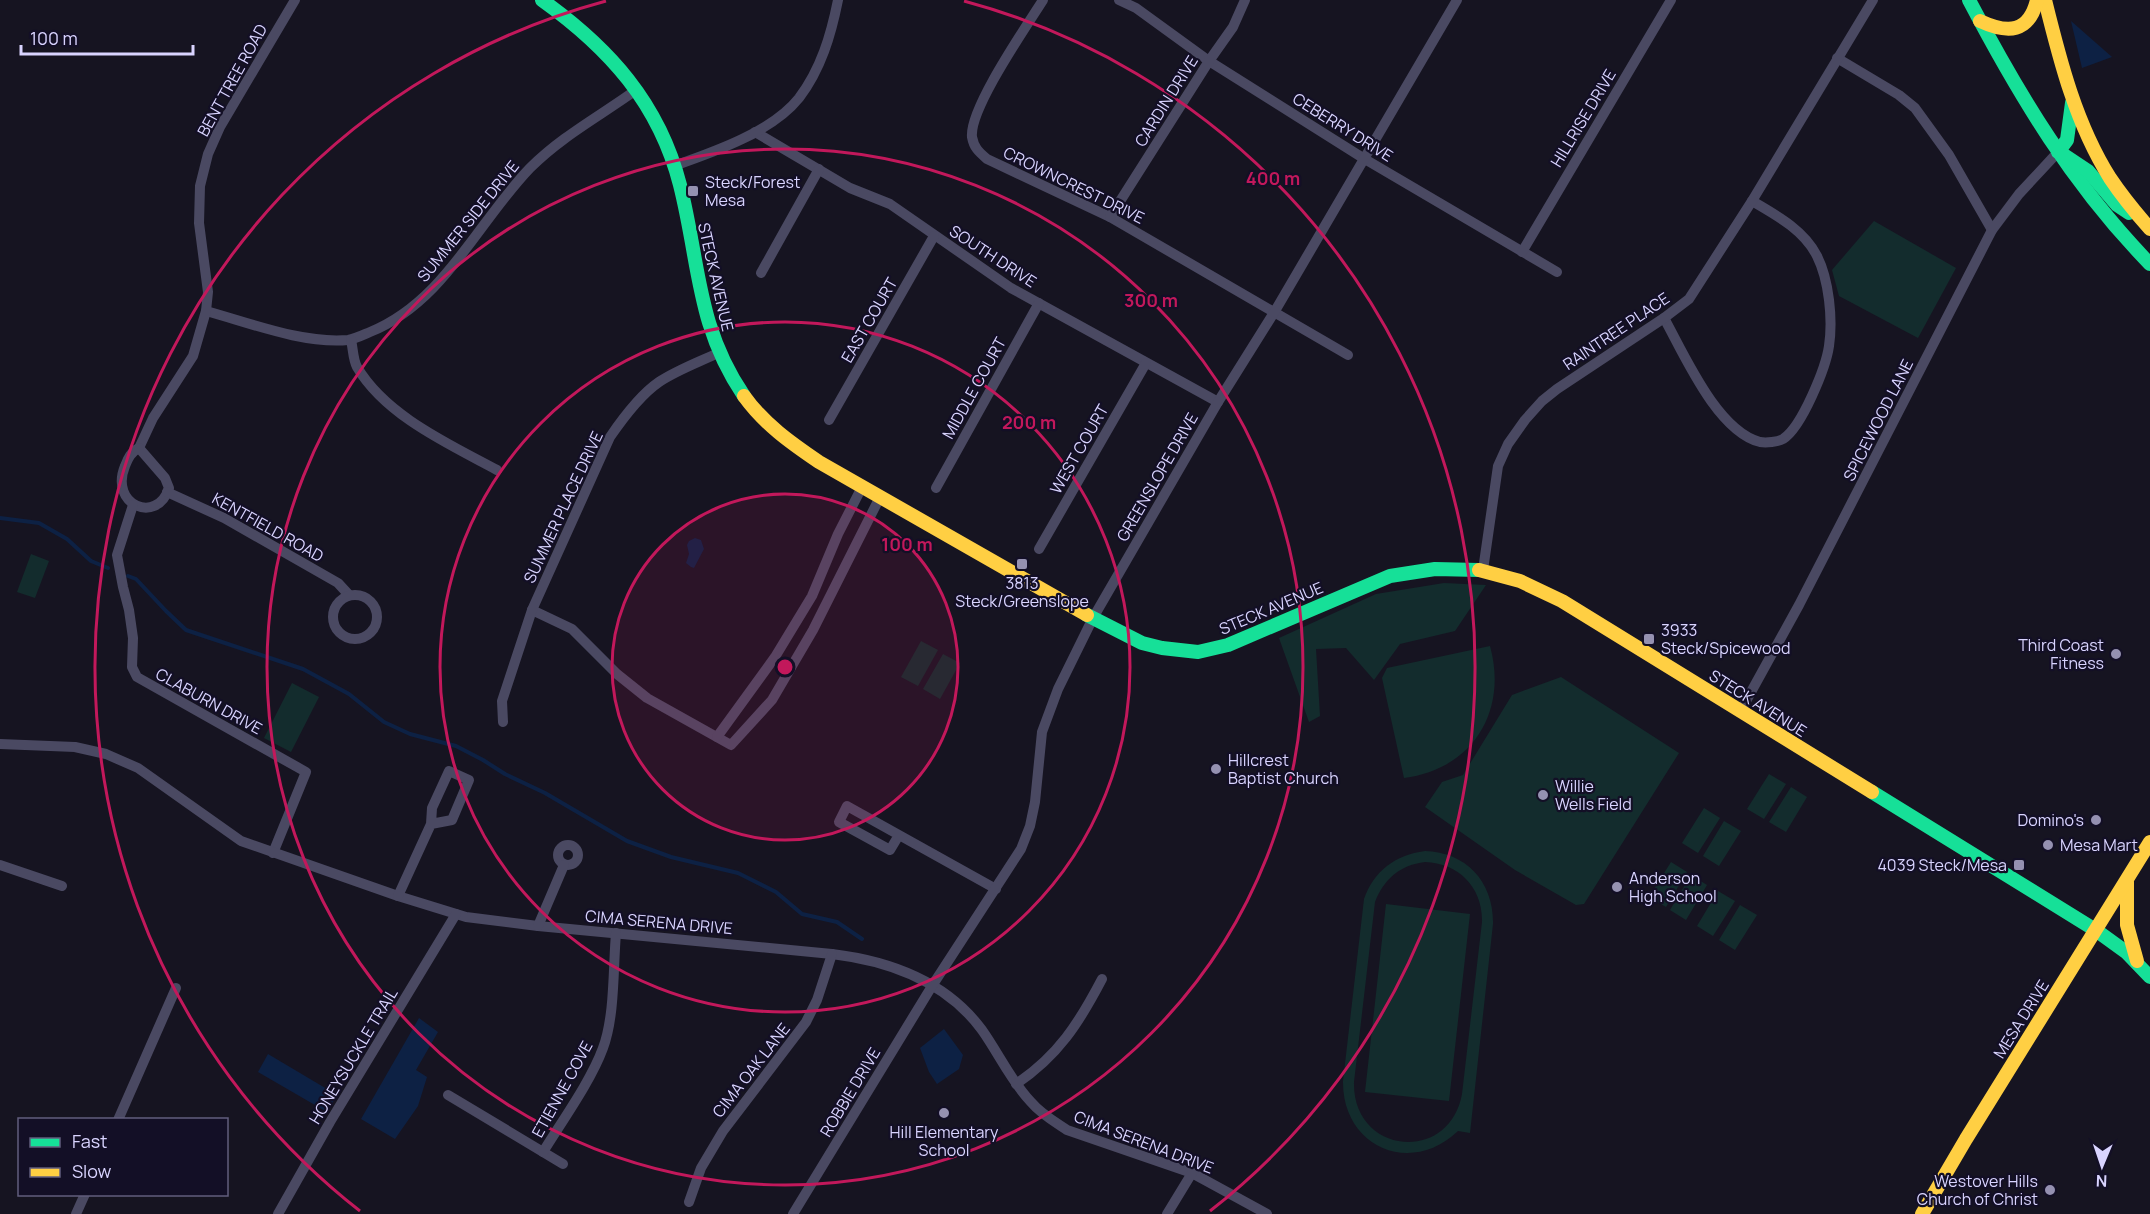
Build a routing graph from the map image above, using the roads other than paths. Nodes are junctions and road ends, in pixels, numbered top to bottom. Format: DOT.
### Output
graph roads {
  1 [pos="294,0"];
  2 [pos="542,0"];
  3 [pos="838,0"];
  4 [pos="1043,0"];
  5 [pos="1119,0"];
  6 [pos="1245,0"];
  7 [pos="1457,0"];
  8 [pos="1671,0"];
  9 [pos="1873,0"];
  10 [pos="1969,0"];
  11 [pos="2037,0"];
  12 [pos="2045,0"];
  13 [pos="1980,21"];
  14 [pos="1837,58"];
  15 [pos="1209,61"];
  16 [pos="636,90"];
  17 [pos="2072,101"];
  18 [pos="755,132"];
  19 [pos="2090,144"];
  20 [pos="2058,152"];
  21 [pos="1363,158"];
  22 [pos="674,166"];
  23 [pos="819,169"];
  24 [pos="1752,201"];
  25 [pos="1110,217"];
  26 [pos="2149,228"];
  27 [pos="1992,230"];
  28 [pos="934,236"];
  29 [pos="1522,252"];
  30 [pos="2150,264"];
  31 [pos="1557,272"];
  32 [pos="761,273"];
  33 [pos="1039,303"];
  34 [pos="206,311"];
  35 [pos="1275,311"];
  36 [pos="1664,318"];
  37 [pos="351,340"];
  38 [pos="718,353"];
  39 [pos="1348,354"];
  40 [pos="1146,363"];
  41 [pos="1218,402"];
  42 [pos="830,420"];
  43 [pos="139,448"];
  44 [pos="497,470"];
  45 [pos="862,487"];
  46 [pos="936,489"];
  47 [pos="167,492"];
  48 [pos="880,497"];
  49 [pos="132,509"];
  50 [pos="1039,549"];
  51 [pos="1483,570"];
  52 [pos="349,595"];
  53 [pos="532,610"];
  54 [pos="1093,618"];
  55 [pos="1740,712"];
  56 [pos="503,722"];
  57 [pos="717,737"];
  58 [pos="0,744"];
  59 [pos="431,824"];
  60 [pos="899,835"];
  61 [pos="2150,842"];
  62 [pos="273,853"];
  63 [pos="0,865"];
  64 [pos="564,865"];
  65 [pos="2127,880"];
  66 [pos="62,886"];
  67 [pos="996,889"];
  68 [pos="398,896"];
  69 [pos="456,914"];
  70 [pos="538,926"];
  71 [pos="2097,930"];
  72 [pos="616,933"];
  73 [pos="832,954"];
  74 [pos="2137,963"];
  75 [pos="2150,977"];
  76 [pos="1102,979"];
  77 [pos="932,986"];
  78 [pos="176,988"];
  79 [pos="1016,1084"];
  80 [pos="448,1095"];
  81 [pos="118,1118"];
  82 [pos="543,1152"];
  83 [pos="563,1164"];
  84 [pos="1192,1173"];
  85 [pos="84,1196"];
  86 [pos="689,1202"];
  87 [pos="76,1214"];
  88 [pos="278,1214"];
  89 [pos="793,1214"];
  90 [pos="1167,1214"];
  91 [pos="1267,1214"];
  92 [pos="1922,1214"];
  1 -- 34 [label="street, BENT TREE ROAD"];
  2 -- 16 [label="street, STECK AVENUE"];
  3 -- 18 [label="street"];
  4 -- 25 [label="street, CROWNCREST DRIVE"];
  5 -- 15 [label="street, CEBERRY DRIVE"];
  6 -- 15 [label="street, CARDIN DRIVE"];
  7 -- 21 [label="street, GREENSLOPE DRIVE"];
  8 -- 29 [label="street, HILLRISE DRIVE"];
  9 -- 14 [label="street, RAINTREE PLACE"];
  10 -- 13 [label="street"];
  11 -- 13 [label="street"];
  12 -- 17 [label="street"];
  13 -- 20 [label="street"];
  14 -- 24 [label="street, RAINTREE PLACE"];
  14 -- 27 [label="street"];
  15 -- 21 [label="street, CEBERRY DRIVE"];
  15 -- 25 [label="street, CARDIN DRIVE"];
  16 -- 22 [label="street, STECK AVENUE"];
  16 -- 37 [label="street, SUMMER SIDE DRIVE"];
  17 -- 19 [label="street"];
  17 -- 20 [label="street"];
  18 -- 22 [label="street"];
  18 -- 23 [label="street, SOUTH DRIVE"];
  19 -- 20 [label="street"];
  19 -- 26 [label="street"];
  20 -- 26 [label="street"];
  20 -- 27 [label="street, SPICEWOOD LANE"];
  20 -- 30 [label="street"];
  21 -- 29 [label="street, CEBERRY DRIVE"];
  21 -- 35 [label="street, GREENSLOPE DRIVE"];
  22 -- 38 [label="street, STECK AVENUE"];
  23 -- 28 [label="street, SOUTH DRIVE"];
  23 -- 32 [label="street"];
  24 -- 36 [label="street, RAINTREE PLACE"];
  24 -- 36 [label="street"];
  25 -- 35 [label="street, CROWNCREST DRIVE"];
  27 -- 55 [label="street, SPICEWOOD LANE"];
  28 -- 33 [label="street, SOUTH DRIVE"];
  28 -- 42 [label="street, EAST COURT"];
  29 -- 31 [label="street, CEBERRY DRIVE"];
  33 -- 40 [label="street, SOUTH DRIVE"];
  33 -- 46 [label="street, MIDDLE COURT"];
  34 -- 37 [label="street, SUMMER SIDE DRIVE"];
  34 -- 43 [label="street, BENT TREE ROAD"];
  35 -- 39 [label="street, CROWNCREST DRIVE"];
  35 -- 41 [label="street, GREENSLOPE DRIVE"];
  36 -- 51 [label="street, RAINTREE PLACE"];
  37 -- 44 [label="street"];
  38 -- 45 [label="street, STECK AVENUE"];
  38 -- 53 [label="street, SUMMER PLACE DRIVE"];
  40 -- 41 [label="street, SOUTH DRIVE"];
  40 -- 50 [label="street, WEST COURT"];
  41 -- 54 [label="street, GREENSLOPE DRIVE"];
  43 -- 47 [label="street"];
  43 -- 49 [label="street, BENT TREE ROAD"];
  45 -- 48 [label="street, STECK AVENUE"];
  45 -- 57 [label="street"];
  47 -- 49 [label="street"];
  47 -- 52 [label="street, KENTFIELD ROAD"];
  48 -- 54 [label="street, STECK AVENUE"];
  48 -- 57 [label="street"];
  49 -- 62 [label="street, CLABURN DRIVE"];
  51 -- 54 [label="street, STECK AVENUE"];
  51 -- 55 [label="street, STECK AVENUE"];
  52 -- 52 [label="street, KENTFIELD ROAD"];
  53 -- 56 [label="street, SUMMER PLACE DRIVE"];
  53 -- 57 [label="street"];
  54 -- 67 [label="street, GREENSLOPE DRIVE"];
  55 -- 71 [label="street, STECK AVENUE"];
  58 -- 62 [label="street, CIMA SERENA DRIVE"];
  59 -- 59 [label="street"];
  59 -- 68 [label="street"];
  60 -- 60 [label="street"];
  60 -- 67 [label="street"];
  61 -- 65 [label="street, MESA DRIVE"];
  62 -- 68 [label="street, CIMA SERENA DRIVE"];
  63 -- 66 [label="street"];
  64 -- 70 [label="street"];
  65 -- 71 [label="street, MESA DRIVE"];
  65 -- 74 [label="street"];
  67 -- 77 [label="street, GREENSLOPE DRIVE"];
  68 -- 69 [label="street, CIMA SERENA DRIVE"];
  69 -- 70 [label="street, CIMA SERENA DRIVE"];
  69 -- 88 [label="street, HONEYSUCKLE TRAIL"];
  70 -- 72 [label="street, CIMA SERENA DRIVE"];
  71 -- 74 [label="street, STECK AVENUE"];
  71 -- 92 [label="street, MESA DRIVE"];
  72 -- 73 [label="street, CIMA SERENA DRIVE"];
  72 -- 82 [label="street, ETIENNE COVE"];
  73 -- 77 [label="street, CIMA SERENA DRIVE"];
  73 -- 86 [label="street, CIMA OAK LANE"];
  74 -- 75 [label="street, STECK AVENUE"];
  76 -- 79 [label="street"];
  77 -- 79 [label="street, CIMA SERENA DRIVE"];
  77 -- 89 [label="street, ROBBIE DRIVE"];
  78 -- 81 [label="street"];
  79 -- 84 [label="street, CIMA SERENA DRIVE"];
  80 -- 82 [label="street, ETIENNE COVE"];
  82 -- 83 [label="street, ETIENNE COVE"];
  84 -- 90 [label="street"];
  84 -- 91 [label="street, CIMA SERENA DRIVE"];
  85 -- 87 [label="street"];
}
